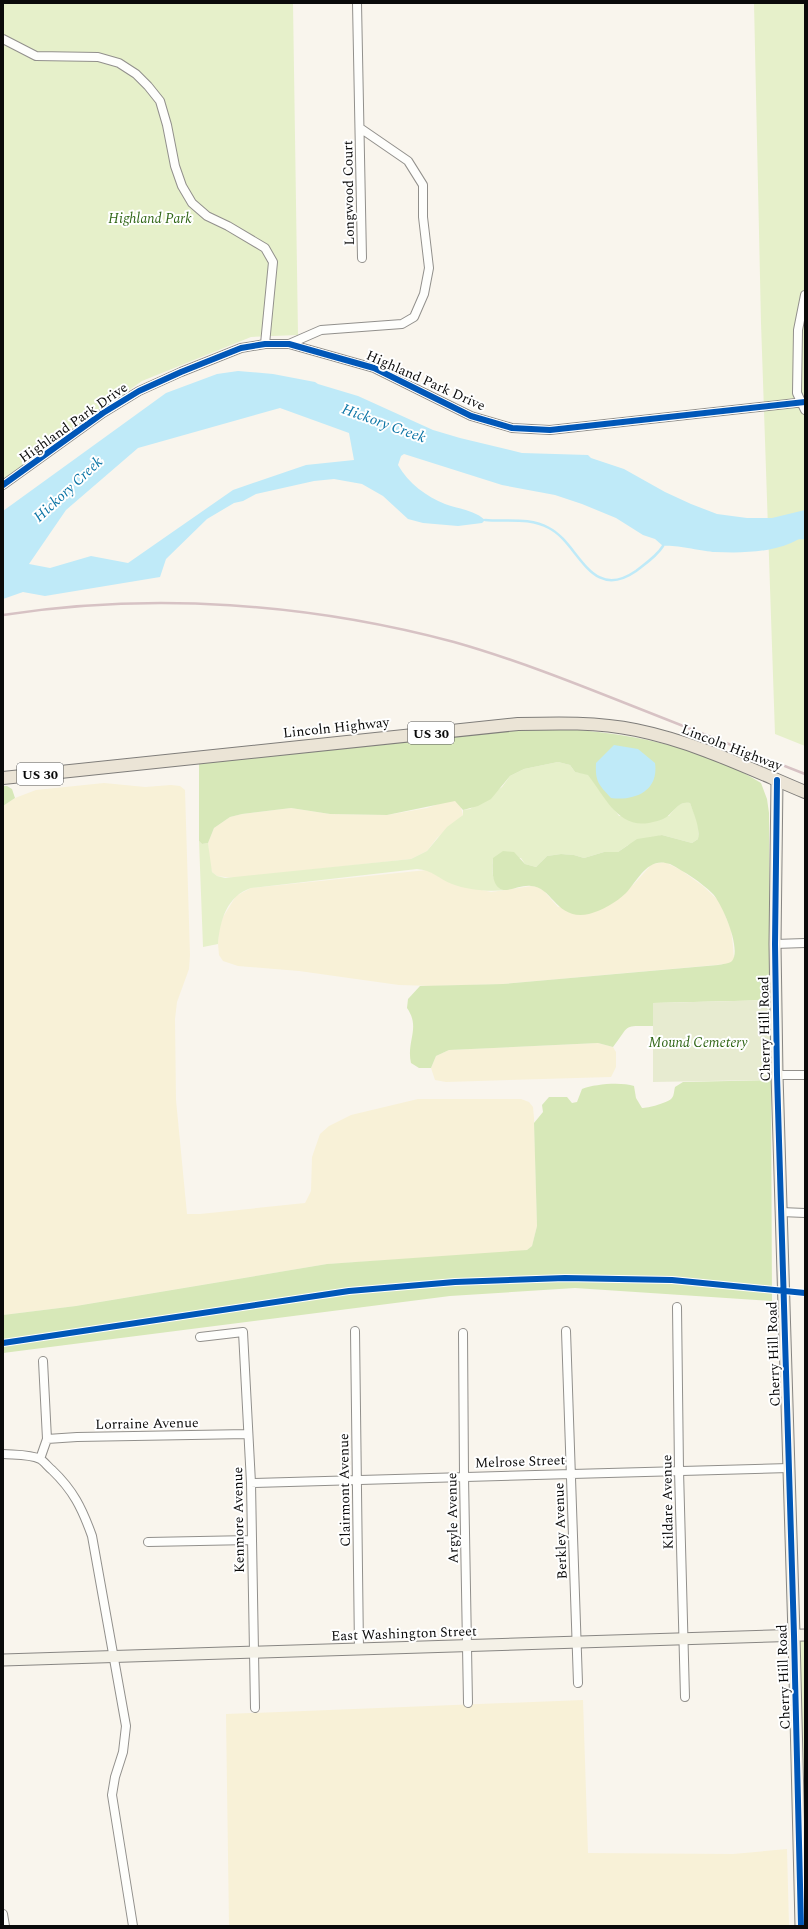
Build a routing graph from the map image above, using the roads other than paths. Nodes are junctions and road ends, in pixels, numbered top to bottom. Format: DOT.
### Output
graph roads {
  1 [pos="357,3"];
  2 [pos="3,39"];
  3 [pos="360,128"];
  4 [pos="362,258"];
  5 [pos="805,295"];
  6 [pos="265,344"];
  7 [pos="289,344"];
  8 [pos="803,402"];
  9 [pos="805,410"];
  10 [pos="3,485"];
  11 [pos="3,778"];
  12 [pos="777,780"];
  13 [pos="805,792"];
  14 [pos="805,943"];
  15 [pos="775,944"];
  16 [pos="777,1075"];
  17 [pos="805,1075"];
  18 [pos="781,1212"];
  19 [pos="805,1213"];
  20 [pos="677,1307"];
  21 [pos="355,1331"];
  22 [pos="566,1331"];
  23 [pos="463,1333"];
  24 [pos="200,1337"];
  25 [pos="43,1361"];
  26 [pos="248,1434"];
  27 [pos="47,1439"];
  28 [pos="3,1454"];
  29 [pos="40,1459"];
  30 [pos="789,1468"];
  31 [pos="679,1470"];
  32 [pos="571,1473"];
  33 [pos="464,1476"];
  34 [pos="357,1480"];
  35 [pos="251,1483"];
  36 [pos="251,1540"];
  37 [pos="148,1542"];
  38 [pos="800,1635"];
  39 [pos="683,1639"];
  40 [pos="576,1642"];
  41 [pos="467,1646"];
  42 [pos="359,1649"];
  43 [pos="254,1652"];
  44 [pos="114,1657"];
  45 [pos="3,1660"];
  46 [pos="578,1683"];
  47 [pos="685,1697"];
  48 [pos="468,1703"];
  49 [pos="255,1708"];
  50 [pos="3,1914"];
  51 [pos="5,1926"];
  52 [pos="133,1926"];
  53 [pos="801,1926"];
  1 -- 3 [label="street, Longwood Court"];
  2 -- 6 [label="street"];
  3 -- 4 [label="street, Longwood Court"];
  3 -- 7 [label="street"];
  5 -- 8 [label="street"];
  6 -- 7 [label="street, Highland Park Drive"];
  6 -- 10 [label="street, Highland Park Drive"];
  7 -- 8 [label="street, Highland Park Drive"];
  8 -- 9 [label="street"];
  11 -- 12 [label="main road, Lincoln Highway / US 30"];
  12 -- 13 [label="main road, Lincoln Highway / US 30"];
  12 -- 15 [label="street, Cherry Hill Road"];
  14 -- 15 [label="street"];
  15 -- 16 [label="street, Cherry Hill Road"];
  16 -- 17 [label="street"];
  16 -- 18 [label="street, Cherry Hill Road"];
  18 -- 19 [label="street"];
  18 -- 30 [label="street, Cherry Hill Road"];
  20 -- 31 [label="street, Kildare Avenue"];
  21 -- 34 [label="street, Clairmont Avenue"];
  22 -- 32 [label="street, Berkley Avenue"];
  23 -- 33 [label="street, Argyle Avenue"];
  24 -- 26 [label="street, Kenmore Avenue"];
  25 -- 27 [label="street"];
  26 -- 27 [label="street, Lorraine Avenue"];
  26 -- 35 [label="street, Kenmore Avenue"];
  27 -- 29 [label="street"];
  28 -- 29 [label="street"];
  29 -- 44 [label="street"];
  30 -- 31 [label="street, Melrose Street"];
  30 -- 38 [label="street, Cherry Hill Road"];
  31 -- 32 [label="street, Melrose Street"];
  31 -- 39 [label="street, Kildare Avenue"];
  32 -- 33 [label="street, Melrose Street"];
  32 -- 40 [label="street, Berkley Avenue"];
  33 -- 34 [label="street, Melrose Street"];
  33 -- 41 [label="street, Argyle Avenue"];
  34 -- 35 [label="street, Melrose Street"];
  34 -- 42 [label="street, Clairmont Avenue"];
  35 -- 36 [label="street, Kenmore Avenue"];
  36 -- 37 [label="street"];
  36 -- 43 [label="street, Kenmore Avenue"];
  38 -- 39 [label="street, East Washington Street"];
  38 -- 53 [label="street, Cherry Hill Road"];
  39 -- 40 [label="street, East Washington Street"];
  39 -- 47 [label="street, Kildare Avenue"];
  40 -- 41 [label="street, East Washington Street"];
  40 -- 46 [label="street, Berkley Avenue"];
  41 -- 42 [label="street, East Washington Street"];
  41 -- 48 [label="street, Argyle Avenue"];
  42 -- 43 [label="street, East Washington Street"];
  43 -- 44 [label="street, East Washington Street"];
  43 -- 49 [label="street, Kenmore Avenue"];
  44 -- 45 [label="street, East Washington Street"];
  44 -- 52 [label="street"];
  50 -- 51 [label="street"];
}
